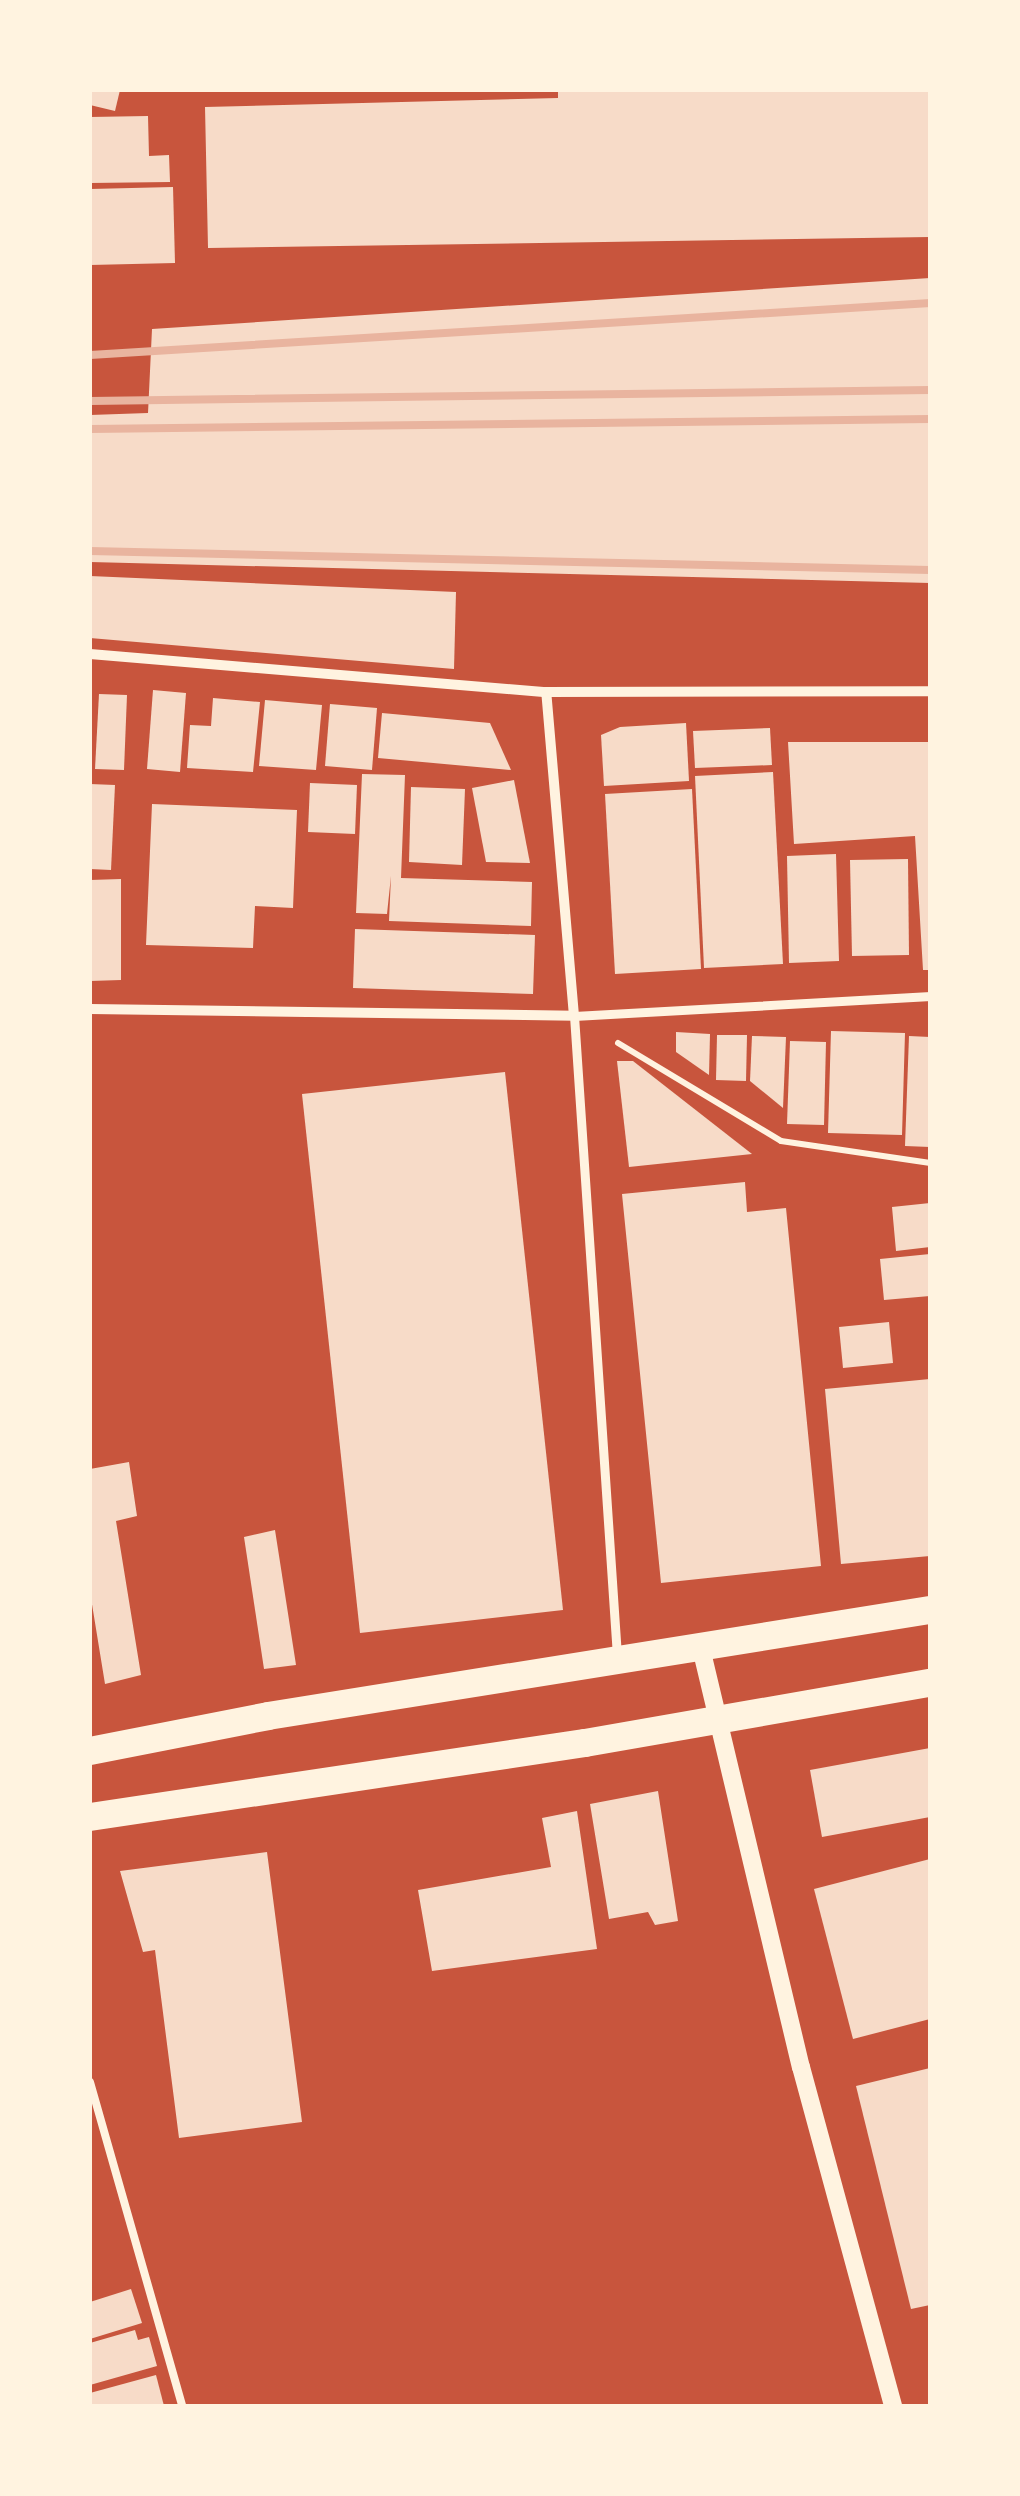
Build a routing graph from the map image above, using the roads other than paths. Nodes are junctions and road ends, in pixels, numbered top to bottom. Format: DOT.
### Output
graph roads {
  1 [pos="90,654"];
  2 [pos="930,691"];
  3 [pos="546,692"];
  4 [pos="930,996"];
  5 [pos="90,1009"];
  6 [pos="574,1016"];
  7 [pos="930,1610"];
  8 [pos="701,1648"];
  9 [pos="617,1660"];
  10 [pos="930,1683"];
  11 [pos="716,1722"];
  12 [pos="90,1751"];
  13 [pos="90,1816"];
  14 [pos="90,2082"];
  15 [pos="182,2406"];
  16 [pos="893,2406"];
  1 -- 3 [label="street"];
  2 -- 3 [label="street"];
  3 -- 6 [label="street"];
  4 -- 6 [label="street"];
  5 -- 6 [label="street"];
  6 -- 9 [label="street"];
  7 -- 8 [label="highway"];
  8 -- 9 [label="highway"];
  8 -- 11 [label="street"];
  9 -- 12 [label="highway"];
  10 -- 11 [label="highway"];
  11 -- 13 [label="highway"];
  11 -- 16 [label="street"];
  14 -- 15 [label="lane"];
}
